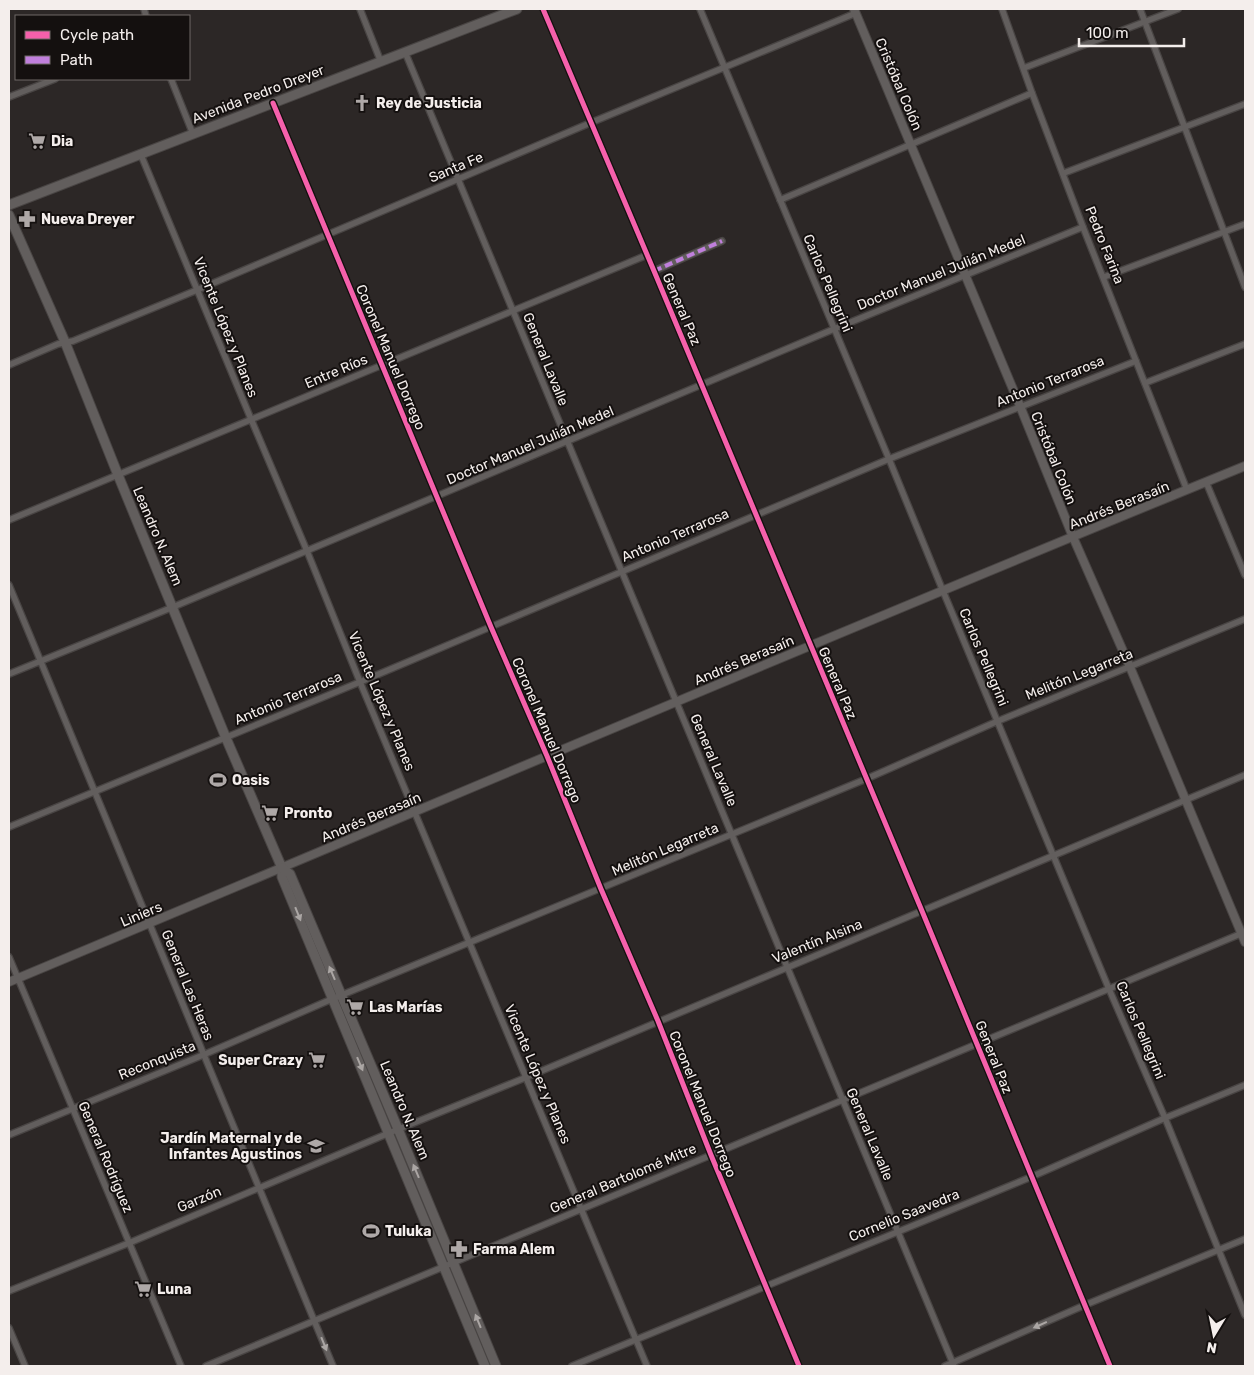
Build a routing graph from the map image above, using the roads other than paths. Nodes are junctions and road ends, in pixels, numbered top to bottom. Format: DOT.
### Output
graph roads {
  1 [pos="360,9"];
  2 [pos="517,9"];
  3 [pos="543,9"];
  4 [pos="700,9"];
  5 [pos="1002,9"];
  6 [pos="1140,9"];
  7 [pos="1178,9"];
  8 [pos="855,11"];
  9 [pos="1145,22"];
  10 [pos="406,52"];
  11 [pos="381,62"];
  12 [pos="725,68"];
  13 [pos="1024,68"];
  14 [pos="53,80"];
  15 [pos="171,80"];
  16 [pos="1032,93"];
  17 [pos="9,97"];
  18 [pos="273,103"];
  19 [pos="1245,104"];
  20 [pos="590,123"];
  21 [pos="1185,127"];
  22 [pos="193,134"];
  23 [pos="911,144"];
  24 [pos="141,155"];
  25 [pos="1064,173"];
  26 [pos="459,180"];
  27 [pos="780,200"];
  28 [pos="9,205"];
  29 [pos="9,215"];
  30 [pos="1245,224"];
  31 [pos="1083,226"];
  32 [pos="1224,232"];
  33 [pos="328,235"];
  34 [pos="722,241"];
  35 [pos="647,254"];
  36 [pos="654,271"];
  37 [pos="966,275"];
  38 [pos="1104,277"];
  39 [pos="1245,287"];
  40 [pos="197,290"];
  41 [pos="513,311"];
  42 [pos="834,330"];
  43 [pos="65,342"];
  44 [pos="1245,344"];
  45 [pos="1136,361"];
  46 [pos="382,364"];
  47 [pos="9,365"];
  48 [pos="1145,383"];
  49 [pos="702,386"];
  50 [pos="1020,406"];
  51 [pos="250,419"];
  52 [pos="567,441"];
  53 [pos="889,460"];
  54 [pos="1245,466"];
  55 [pos="118,475"];
  56 [pos="1206,482"];
  57 [pos="1187,490"];
  58 [pos="436,496"];
  59 [pos="756,515"];
  60 [pos="9,520"];
  61 [pos="1073,538"];
  62 [pos="307,551"];
  63 [pos="621,571"];
  64 [pos="1245,575"];
  65 [pos="9,585"];
  66 [pos="943,591"];
  67 [pos="173,607"];
  68 [pos="1245,619"];
  69 [pos="491,627"];
  70 [pos="810,646"];
  71 [pos="40,660"];
  72 [pos="1130,667"];
  73 [pos="9,674"];
  74 [pos="360,682"];
  75 [pos="676,703"];
  76 [pos="998,721"];
  77 [pos="226,738"];
  78 [pos="546,756"];
  79 [pos="1245,774"];
  80 [pos="866,779"];
  81 [pos="95,791"];
  82 [pos="1185,800"];
  83 [pos="415,812"];
  84 [pos="9,827"];
  85 [pos="732,834"];
  86 [pos="1054,855"];
  87 [pos="282,868"];
  88 [pos="601,889"];
  89 [pos="922,911"];
  90 [pos="150,923"];
  91 [pos="1243,933"];
  92 [pos="470,942"];
  93 [pos="1245,942"];
  94 [pos="9,957"];
  95 [pos="787,966"];
  96 [pos="18,978"];
  97 [pos="9,982"];
  98 [pos="1109,989"];
  99 [pos="342,996"];
  100 [pos="332,999"];
  101 [pos="658,1021"];
  102 [pos="976,1044"];
  103 [pos="204,1055"];
  104 [pos="527,1077"];
  105 [pos="1245,1085"];
  106 [pos="842,1100"];
  107 [pos="73,1108"];
  108 [pos="1165,1118"];
  109 [pos="394,1131"];
  110 [pos="9,1135"];
  111 [pos="711,1154"];
  112 [pos="1031,1176"];
  113 [pos="259,1187"];
  114 [pos="581,1209"];
  115 [pos="897,1231"];
  116 [pos="1245,1239"];
  117 [pos="129,1244"];
  118 [pos="1219,1250"];
  119 [pos="453,1262"];
  120 [pos="444,1266"];
  121 [pos="766,1286"];
  122 [pos="9,1291"];
  123 [pos="1085,1305"];
  124 [pos="1245,1314"];
  125 [pos="314,1321"];
  126 [pos="9,1328"];
  127 [pos="636,1340"];
  128 [pos="953,1365"];
  129 [pos="25,1366"];
  130 [pos="181,1366"];
  131 [pos="206,1366"];
  132 [pos="333,1366"];
  133 [pos="485,1366"];
  134 [pos="496,1366"];
  135 [pos="572,1366"];
  136 [pos="647,1366"];
  137 [pos="799,1366"];
  138 [pos="945,1366"];
  139 [pos="1110,1366"];
  1 -- 11 [label="street"];
  2 -- 10 [label="main road, Avenida Pedro Dreyer"];
  3 -- 20 [label="street, General Paz"];
  4 -- 12 [label="street, Carlos Pellegrini"];
  5 -- 13 [label="street, Pedro Farina"];
  6 -- 9 [label="street"];
  7 -- 9 [label="street"];
  8 -- 12 [label="street, Santa Fe"];
  8 -- 23 [label="street, Cristóbal Colón"];
  9 -- 13 [label="street"];
  9 -- 21 [label="street"];
  10 -- 11 [label="main road, Avenida Pedro Dreyer"];
  10 -- 26 [label="street, General Lavalle"];
  11 -- 18 [label="main road, Avenida Pedro Dreyer"];
  12 -- 20 [label="street, Santa Fe"];
  12 -- 27 [label="street, Carlos Pellegrini"];
  13 -- 16 [label="street, Pedro Farina"];
  14 -- 17 [label="street"];
  15 -- 22 [label="street"];
  16 -- 23 [label="street"];
  16 -- 25 [label="street, Pedro Farina"];
  18 -- 22 [label="main road, Avenida Pedro Dreyer"];
  18 -- 33 [label="street, Coronel Manuel Dorrego"];
  19 -- 21 [label="street"];
  20 -- 26 [label="street, Santa Fe"];
  20 -- 35 [label="street, General Paz"];
  21 -- 25 [label="street"];
  21 -- 32 [label="street"];
  22 -- 24 [label="main road, Avenida Pedro Dreyer"];
  23 -- 27 [label="street"];
  23 -- 37 [label="street, Cristóbal Colón"];
  24 -- 28 [label="main road, Avenida Pedro Dreyer"];
  24 -- 40 [label="street, Vicente López y Planes"];
  25 -- 31 [label="street, Pedro Farina"];
  26 -- 33 [label="street, Santa Fe"];
  26 -- 41 [label="street, General Lavalle"];
  27 -- 42 [label="street, Carlos Pellegrini"];
  29 -- 43 [label="main road, Leandro N. Alem"];
  30 -- 32 [label="street"];
  31 -- 37 [label="street, Doctor Manuel Julián Medel"];
  31 -- 38 [label="street, Pedro Farina"];
  32 -- 38 [label="street"];
  32 -- 39 [label="street"];
  33 -- 40 [label="street, Santa Fe"];
  33 -- 46 [label="street, Coronel Manuel Dorrego"];
  34 -- 36 [label="street"];
  35 -- 36 [label="street, General Paz"];
  35 -- 41 [label="street, Entre Ríos"];
  36 -- 49 [label="street, General Paz"];
  37 -- 42 [label="street, Doctor Manuel Julián Medel"];
  37 -- 50 [label="street, Cristóbal Colón"];
  38 -- 45 [label="street, Pedro Farina"];
  40 -- 43 [label="street, Santa Fe"];
  40 -- 51 [label="street, Vicente López y Planes"];
  41 -- 46 [label="street, Entre Ríos"];
  41 -- 52 [label="street, General Lavalle"];
  42 -- 49 [label="street, Doctor Manuel Julián Medel"];
  42 -- 53 [label="street, Carlos Pellegrini"];
  43 -- 47 [label="street, Santa Fe"];
  43 -- 55 [label="main road, Leandro N. Alem"];
  44 -- 48 [label="street"];
  45 -- 48 [label="street, Pedro Farina"];
  45 -- 50 [label="street, Antonio Terrarosa"];
  46 -- 51 [label="street, Entre Ríos"];
  46 -- 58 [label="street, Coronel Manuel Dorrego"];
  48 -- 57 [label="street, Pedro Farina"];
  49 -- 52 [label="street, Doctor Manuel Julián Medel"];
  49 -- 59 [label="street, General Paz"];
  50 -- 53 [label="street, Antonio Terrarosa"];
  50 -- 61 [label="street, Cristóbal Colón"];
  51 -- 55 [label="street, Entre Ríos"];
  51 -- 62 [label="street, Vicente López y Planes"];
  52 -- 58 [label="street, Doctor Manuel Julián Medel"];
  52 -- 63 [label="street, General Lavalle"];
  53 -- 59 [label="street, Antonio Terrarosa"];
  53 -- 66 [label="street, Carlos Pellegrini"];
  54 -- 56 [label="street, Andrés Berasaín"];
  55 -- 60 [label="street, Entre Ríos"];
  55 -- 67 [label="main road, Leandro N. Alem"];
  56 -- 57 [label="street, Andrés Berasaín"];
  56 -- 64 [label="street"];
  57 -- 61 [label="street, Andrés Berasaín"];
  58 -- 62 [label="street, Doctor Manuel Julián Medel"];
  58 -- 69 [label="street, Coronel Manuel Dorrego"];
  59 -- 63 [label="street, Antonio Terrarosa"];
  59 -- 70 [label="street, General Paz"];
  61 -- 66 [label="street, Andrés Berasaín"];
  61 -- 72 [label="street, Cristóbal Colón"];
  62 -- 67 [label="street, Doctor Manuel Julián Medel"];
  62 -- 74 [label="street, Vicente López y Planes"];
  63 -- 69 [label="street, Antonio Terrarosa"];
  63 -- 75 [label="street, General Lavalle"];
  65 -- 71 [label="street, General Las Heras"];
  66 -- 70 [label="street, Andrés Berasaín"];
  66 -- 76 [label="street, Carlos Pellegrini"];
  67 -- 71 [label="street, Doctor Manuel Julián Medel"];
  67 -- 77 [label="main road, Leandro N. Alem"];
  68 -- 72 [label="street, Melitón Legarreta"];
  69 -- 74 [label="street, Antonio Terrarosa"];
  69 -- 78 [label="street, Coronel Manuel Dorrego"];
  70 -- 75 [label="street, Andrés Berasaín"];
  70 -- 80 [label="street, General Paz"];
  71 -- 73 [label="street, Doctor Manuel Julián Medel"];
  71 -- 81 [label="street, General Las Heras"];
  72 -- 76 [label="street, Melitón Legarreta"];
  72 -- 82 [label="street, Cristóbal Colón"];
  74 -- 77 [label="street, Antonio Terrarosa"];
  74 -- 83 [label="street, Vicente López y Planes"];
  75 -- 78 [label="street, Andrés Berasaín"];
  75 -- 85 [label="street, General Lavalle"];
  76 -- 80 [label="street, Melitón Legarreta"];
  76 -- 86 [label="street, Carlos Pellegrini"];
  77 -- 81 [label="street, Antonio Terrarosa"];
  77 -- 87 [label="main road, Leandro N. Alem"];
  78 -- 83 [label="street, Andrés Berasaín"];
  78 -- 88 [label="street, Coronel Manuel Dorrego"];
  79 -- 82 [label="street, Valentín Alsina"];
  80 -- 85 [label="street, Melitón Legarreta"];
  80 -- 89 [label="street, General Paz"];
  81 -- 84 [label="street, Antonio Terrarosa"];
  81 -- 90 [label="street, General Las Heras"];
  82 -- 86 [label="street, Valentín Alsina"];
  82 -- 91 [label="street, Cristóbal Colón"];
  83 -- 87 [label="street, Andrés Berasaín"];
  83 -- 92 [label="street, Vicente López y Planes"];
  85 -- 88 [label="street, Melitón Legarreta"];
  85 -- 95 [label="street, General Lavalle"];
  86 -- 89 [label="street, Valentín Alsina"];
  86 -- 98 [label="street, Carlos Pellegrini"];
  87 -- 90 [label="street, Liniers"];
  99 -- 87 [label="main road, Leandro N. Alem, one-way"];
  87 -- 100 [label="main road, Leandro N. Alem, one-way"];
  88 -- 92 [label="street, Melitón Legarreta"];
  88 -- 101 [label="street, Coronel Manuel Dorrego"];
  89 -- 95 [label="street, Valentín Alsina"];
  89 -- 102 [label="street, General Paz"];
  90 -- 96 [label="street, Liniers"];
  90 -- 103 [label="street, General Las Heras"];
  91 -- 93 [label="street, Cristóbal Colón"];
  91 -- 98 [label="street, General Bartolomé Mitre"];
  92 -- 99 [label="street, Melitón Legarreta"];
  92 -- 104 [label="street, Vicente López y Planes"];
  94 -- 96 [label="street, General Rodríguez"];
  95 -- 101 [label="street, Valentín Alsina"];
  95 -- 106 [label="street, General Lavalle"];
  96 -- 97 [label="street, Liniers"];
  96 -- 107 [label="street, General Rodríguez"];
  98 -- 102 [label="street, General Bartolomé Mitre"];
  98 -- 108 [label="street, Carlos Pellegrini"];
  99 -- 100 [label="street, Reconquista"];
  99 -- 109 [label="main road, Leandro N. Alem"];
  100 -- 103 [label="street, Reconquista"];
  100 -- 109 [label="main road, Leandro N. Alem, one-way"];
  101 -- 104 [label="street, Valentín Alsina"];
  101 -- 111 [label="street, Coronel Manuel Dorrego"];
  102 -- 106 [label="street, General Bartolomé Mitre"];
  102 -- 112 [label="street, General Paz"];
  103 -- 107 [label="street, Reconquista"];
  103 -- 113 [label="street, General Las Heras"];
  104 -- 109 [label="street, Valentín Alsina"];
  104 -- 114 [label="street, Vicente López y Planes"];
  105 -- 108 [label="street, Cornelio Saavedra"];
  106 -- 111 [label="street, General Bartolomé Mitre"];
  106 -- 115 [label="street, General Lavalle"];
  107 -- 110 [label="street, Reconquista"];
  107 -- 117 [label="street, General Rodríguez"];
  108 -- 112 [label="street, Cornelio Saavedra"];
  108 -- 118 [label="street, Carlos Pellegrini"];
  109 -- 113 [label="street, Garzón"];
  119 -- 109 [label="main road, Leandro N. Alem, one-way"];
  109 -- 120 [label="main road, Leandro N. Alem"];
  111 -- 114 [label="street, General Bartolomé Mitre"];
  111 -- 121 [label="street, Coronel Manuel Dorrego"];
  112 -- 115 [label="street, Cornelio Saavedra"];
  112 -- 123 [label="street, General Paz"];
  113 -- 117 [label="street, Garzón"];
  113 -- 125 [label="street, General Las Heras"];
  114 -- 119 [label="street, General Bartolomé Mitre"];
  114 -- 127 [label="street, Vicente López y Planes"];
  115 -- 121 [label="street, Cornelio Saavedra"];
  115 -- 128 [label="street, General Lavalle"];
  116 -- 118 [label="street"];
  117 -- 122 [label="street, Garzón"];
  117 -- 130 [label="street, General Rodríguez"];
  118 -- 123 [label="street"];
  118 -- 124 [label="street, Carlos Pellegrini"];
  119 -- 120 [label="street, General Bartolomé Mitre"];
  134 -- 119 [label="main road, Leandro N. Alem, one-way"];
  120 -- 125 [label="street, General Bartolomé Mitre"];
  120 -- 133 [label="main road, Leandro N. Alem"];
  121 -- 127 [label="street, Cornelio Saavedra"];
  121 -- 137 [label="street, Coronel Manuel Dorrego"];
  123 -- 128 [label="street, one-way"];
  123 -- 139 [label="street, General Paz"];
  125 -- 131 [label="street, General Bartolomé Mitre"];
  125 -- 132 [label="street, General Las Heras, one-way"];
  126 -- 129 [label="street"];
  127 -- 135 [label="street, Cornelio Saavedra"];
  127 -- 136 [label="street, Vicente López y Planes"];
  128 -- 138 [label="street"];
}
